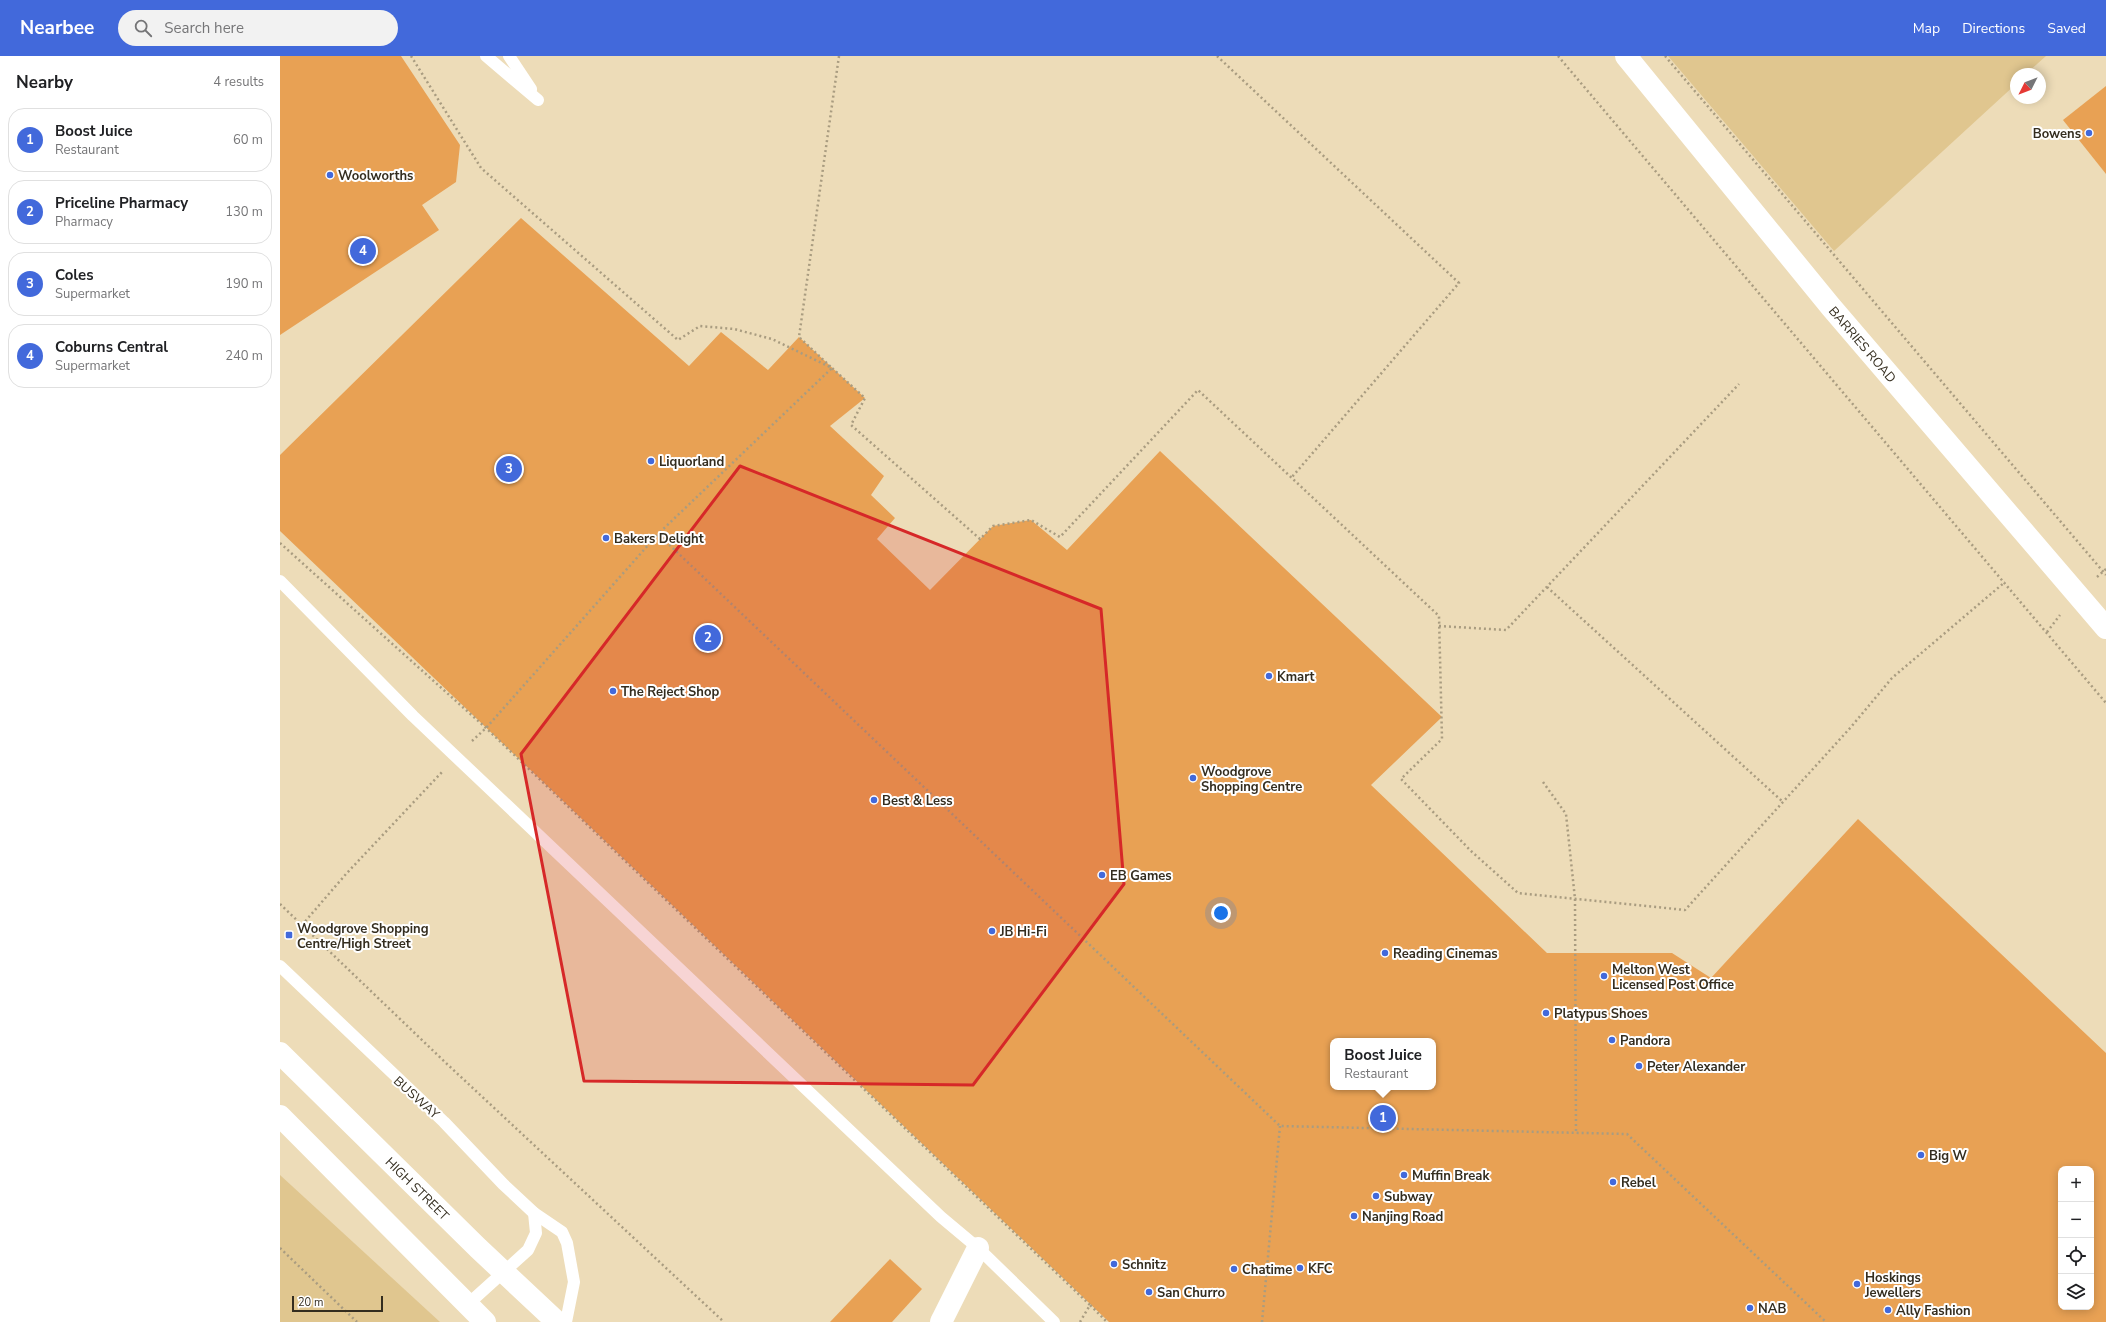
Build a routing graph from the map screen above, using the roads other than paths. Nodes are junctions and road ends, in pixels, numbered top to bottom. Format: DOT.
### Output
graph roads {
  1 [pos="486,56"];
  2 [pos="509,56"];
  3 [pos="1626,56"];
  4 [pos="280,581"];
  5 [pos="2106,628"];
  6 [pos="280,966"];
  7 [pos="280,1053"];
  8 [pos="284,1118"];
  9 [pos="534,1213"];
  10 [pos="978,1248"];
  11 [pos="505,1272"];
  12 [pos="467,1305"];
  13 [pos="485,1322"];
  14 [pos="557,1322"];
  15 [pos="566,1322"];
  16 [pos="941,1322"];
  17 [pos="1054,1322"];
  1 -- 2 [label="lane"];
  3 -- 5 [label="street, BARRIES ROAD"];
  4 -- 10 [label="lane"];
  6 -- 9 [label="lane, BUSWAY"];
  7 -- 11 [label="street, HIGH STREET"];
  8 -- 12 [label="street"];
  9 -- 11 [label="lane"];
  9 -- 15 [label="lane, BUSWAY"];
  10 -- 16 [label="street"];
  10 -- 17 [label="lane"];
  11 -- 12 [label="lane"];
  11 -- 14 [label="street, HIGH STREET"];
  12 -- 13 [label="street"];
}
